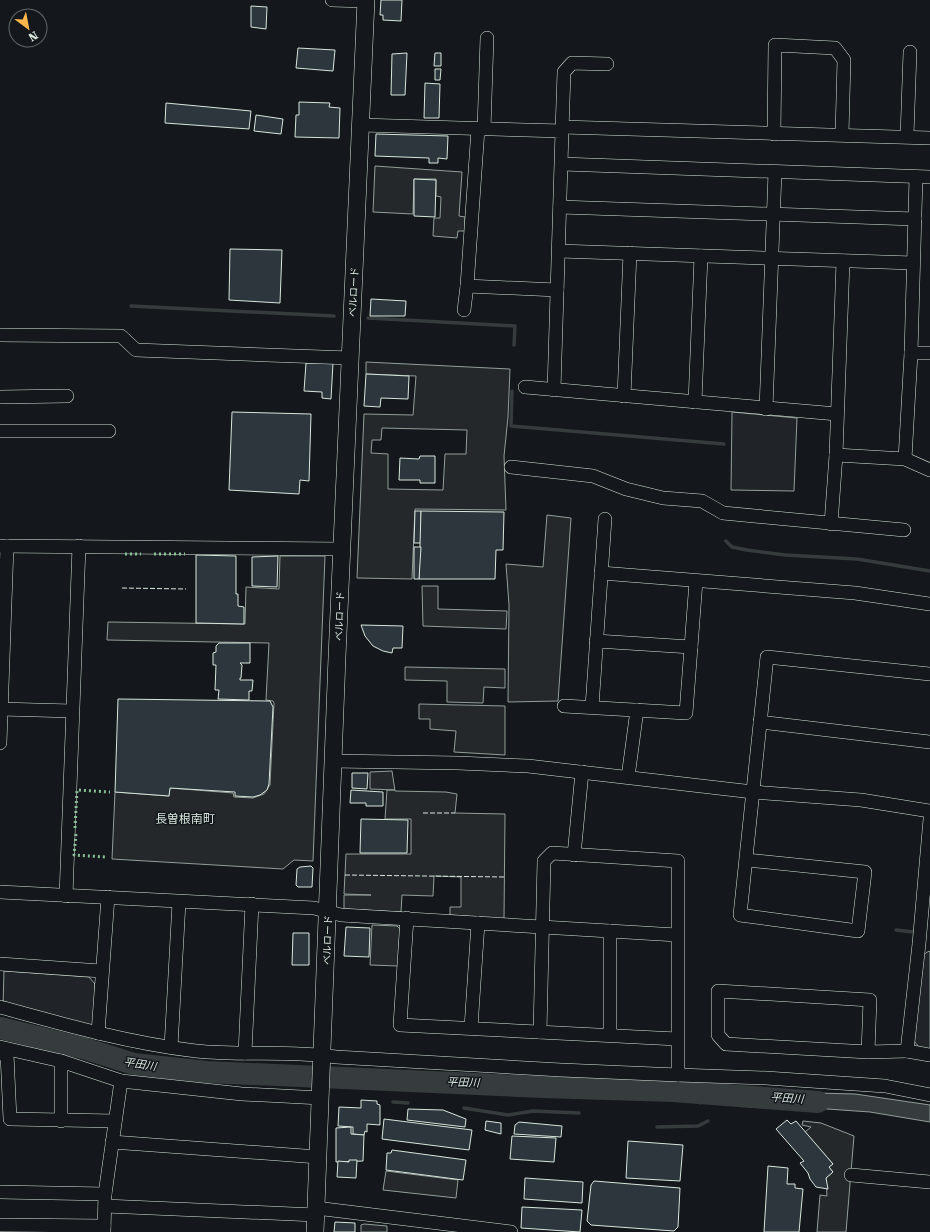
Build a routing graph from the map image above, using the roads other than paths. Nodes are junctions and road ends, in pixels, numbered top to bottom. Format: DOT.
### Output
graph roads {
  1 [pos="332,0"];
  2 [pos="366,1"];
  3 [pos="487,38"];
  4 [pos="910,52"];
  5 [pos="607,64"];
  6 [pos="361,124"];
  7 [pos="481,129"];
  8 [pos="562,129"];
  9 [pos="774,134"];
  10 [pos="842,134"];
  11 [pos="907,136"];
  12 [pos="930,138"];
  13 [pos="562,164"];
  14 [pos="775,172"];
  15 [pos="916,177"];
  16 [pos="930,177"];
  17 [pos="560,208"];
  18 [pos="773,215"];
  19 [pos="915,220"];
  20 [pos="559,251"];
  21 [pos="630,253"];
  22 [pos="700,256"];
  23 [pos="772,258"];
  24 [pos="843,261"];
  25 [pos="913,264"];
  26 [pos="467,286"];
  27 [pos="557,290"];
  28 [pos="464,310"];
  29 [pos="0,335"];
  30 [pos="911,353"];
  31 [pos="930,353"];
  32 [pos="350,358"];
  33 [pos="525,387"];
  34 [pos="554,390"];
  35 [pos="67,396"];
  36 [pos="624,396"];
  37 [pos="0,397"];
  38 [pos="695,402"];
  39 [pos="766,409"];
  40 [pos="837,414"];
  41 [pos="0,431"];
  42 [pos="109,431"];
  43 [pos="836,455"];
  44 [pos="905,459"];
  45 [pos="511,467"];
  46 [pos="930,470"];
  47 [pos="605,519"];
  48 [pos="831,524"];
  49 [pos="904,530"];
  50 [pos="3,546"];
  51 [pos="79,546"];
  52 [pos="342,549"];
  53 [pos="601,573"];
  54 [pos="696,580"];
  55 [pos="930,604"];
  56 [pos="596,641"];
  57 [pos="691,647"];
  58 [pos="930,674"];
  59 [pos="564,706"];
  60 [pos="592,707"];
  61 [pos="1,709"];
  62 [pos="637,710"];
  63 [pos="72,711"];
  64 [pos="760,722"];
  65 [pos="930,742"];
  66 [pos="0,743"];
  67 [pos="333,761"];
  68 [pos="582,772"];
  69 [pos="628,776"];
  70 [pos="754,792"];
  71 [pos="930,811"];
  72 [pos="930,819"];
  73 [pos="574,855"];
  74 [pos="747,860"];
  75 [pos="927,891"];
  76 [pos="0,892"];
  77 [pos="66,896"];
  78 [pos="108,897"];
  79 [pos="179,902"];
  80 [pos="252,904"];
  81 [pos="328,912"];
  82 [pos="407,918"];
  83 [pos="478,923"];
  84 [pos="543,927"];
  85 [pos="610,931"];
  86 [pos="677,935"];
  87 [pos="925,946"];
  88 [pos="0,964"];
  89 [pos="101,971"];
  90 [pos="0,1007"];
  91 [pos="471,1028"];
  92 [pos="540,1032"];
  93 [pos="98,1034"];
  94 [pos="610,1035"];
  95 [pos="677,1039"];
  96 [pos="0,1047"];
  97 [pos="170,1047"];
  98 [pos="907,1050"];
  99 [pos="868,1052"];
  100 [pos="245,1053"];
  101 [pos="0,1054"];
  102 [pos="930,1055"];
  103 [pos="322,1059"];
  104 [pos="61,1061"];
  105 [pos="678,1075"];
  106 [pos="121,1081"];
  107 [pos="321,1095"];
  108 [pos="930,1095"];
  109 [pos="61,1121"];
  110 [pos="115,1121"];
  111 [pos="112,1142"];
  112 [pos="318,1156"];
  113 [pos="850,1175"];
  114 [pos="930,1182"];
  115 [pos="0,1192"];
  116 [pos="105,1200"];
  117 [pos="316,1218"];
  118 [pos="0,1225"];
  119 [pos="104,1229"];
  120 [pos="511,1232"];
  1 -- 2 [label="street"];
  2 -- 6 [label="main road, ベルロード"];
  3 -- 7 [label="street"];
  4 -- 11 [label="street"];
  5 -- 8 [label="street"];
  6 -- 7 [label="street"];
  6 -- 32 [label="main road, ベルロード"];
  7 -- 8 [label="street"];
  7 -- 26 [label="street"];
  8 -- 9 [label="street"];
  8 -- 13 [label="street"];
  9 -- 10 [label="street"];
  9 -- 10 [label="street"];
  10 -- 11 [label="street"];
  11 -- 12 [label="street"];
  13 -- 14 [label="street"];
  13 -- 17 [label="street"];
  14 -- 15 [label="street"];
  14 -- 18 [label="street"];
  15 -- 16 [label="street"];
  15 -- 19 [label="street"];
  17 -- 18 [label="street"];
  17 -- 20 [label="street"];
  18 -- 19 [label="street"];
  18 -- 23 [label="street"];
  19 -- 25 [label="street"];
  20 -- 21 [label="street"];
  20 -- 27 [label="street"];
  21 -- 22 [label="street"];
  21 -- 36 [label="street"];
  22 -- 23 [label="street"];
  22 -- 38 [label="street"];
  23 -- 24 [label="street"];
  23 -- 39 [label="street"];
  24 -- 25 [label="street"];
  24 -- 40 [label="street"];
  25 -- 30 [label="street"];
  26 -- 27 [label="street"];
  26 -- 28 [label="street"];
  27 -- 34 [label="street"];
  29 -- 32 [label="street"];
  30 -- 31 [label="street"];
  30 -- 44 [label="street"];
  32 -- 52 [label="main road, ベルロード"];
  33 -- 34 [label="street"];
  34 -- 36 [label="street"];
  35 -- 37 [label="street"];
  36 -- 38 [label="street"];
  38 -- 39 [label="street"];
  39 -- 40 [label="street"];
  40 -- 43 [label="street"];
  41 -- 42 [label="street"];
  43 -- 44 [label="street"];
  43 -- 48 [label="street"];
  44 -- 46 [label="street"];
  45 -- 48 [label="street"];
  47 -- 53 [label="street"];
  48 -- 49 [label="street"];
  50 -- 51 [label="street"];
  50 -- 61 [label="street"];
  51 -- 52 [label="street"];
  51 -- 63 [label="street"];
  52 -- 67 [label="main road, ベルロード"];
  53 -- 54 [label="street"];
  53 -- 56 [label="street"];
  54 -- 55 [label="street"];
  54 -- 57 [label="street"];
  56 -- 57 [label="street"];
  56 -- 60 [label="street"];
  57 -- 62 [label="street"];
  58 -- 64 [label="street"];
  59 -- 60 [label="street"];
  60 -- 62 [label="street"];
  61 -- 63 [label="street"];
  61 -- 66 [label="street"];
  62 -- 69 [label="street"];
  63 -- 77 [label="street"];
  64 -- 65 [label="street"];
  64 -- 70 [label="street"];
  67 -- 68 [label="street"];
  67 -- 81 [label="main road, ベルロード"];
  68 -- 69 [label="street"];
  68 -- 73 [label="street"];
  69 -- 70 [label="street"];
  70 -- 71 [label="street"];
  70 -- 74 [label="street"];
  72 -- 75 [label="street"];
  73 -- 84 [label="street"];
  73 -- 86 [label="street"];
  74 -- 74 [label="street"];
  75 -- 87 [label="street"];
  76 -- 77 [label="street"];
  77 -- 78 [label="street"];
  78 -- 79 [label="street"];
  78 -- 89 [label="street"];
  79 -- 80 [label="street"];
  79 -- 97 [label="street"];
  80 -- 81 [label="street"];
  80 -- 100 [label="street"];
  81 -- 82 [label="street"];
  81 -- 103 [label="main road, ベルロード"];
  82 -- 83 [label="street"];
  82 -- 91 [label="street"];
  83 -- 84 [label="street"];
  83 -- 91 [label="street"];
  84 -- 85 [label="street"];
  84 -- 92 [label="street"];
  85 -- 86 [label="street"];
  85 -- 94 [label="street"];
  86 -- 95 [label="street"];
  87 -- 98 [label="street"];
  88 -- 89 [label="street"];
  89 -- 93 [label="street"];
  90 -- 93 [label="street"];
  91 -- 92 [label="street"];
  92 -- 94 [label="street"];
  93 -- 97 [label="street"];
  94 -- 95 [label="street"];
  95 -- 105 [label="street"];
  96 -- 104 [label="street"];
  97 -- 100 [label="street"];
  98 -- 99 [label="street"];
  98 -- 102 [label="street"];
  99 -- 99 [label="street"];
  100 -- 103 [label="street"];
  101 -- 109 [label="street"];
  103 -- 105 [label="street"];
  103 -- 107 [label="main road, ベルロード"];
  104 -- 106 [label="street"];
  104 -- 109 [label="street"];
  105 -- 108 [label="street"];
  106 -- 107 [label="street"];
  106 -- 110 [label="street"];
  107 -- 112 [label="main road, ベルロード"];
  109 -- 110 [label="street"];
  110 -- 111 [label="street"];
  111 -- 112 [label="street"];
  111 -- 116 [label="street"];
  112 -- 117 [label="main road, ベルロード"];
  113 -- 114 [label="street"];
  115 -- 116 [label="street"];
  116 -- 117 [label="street"];
  116 -- 119 [label="street"];
  117 -- 120 [label="street"];
  118 -- 119 [label="street"];
}
